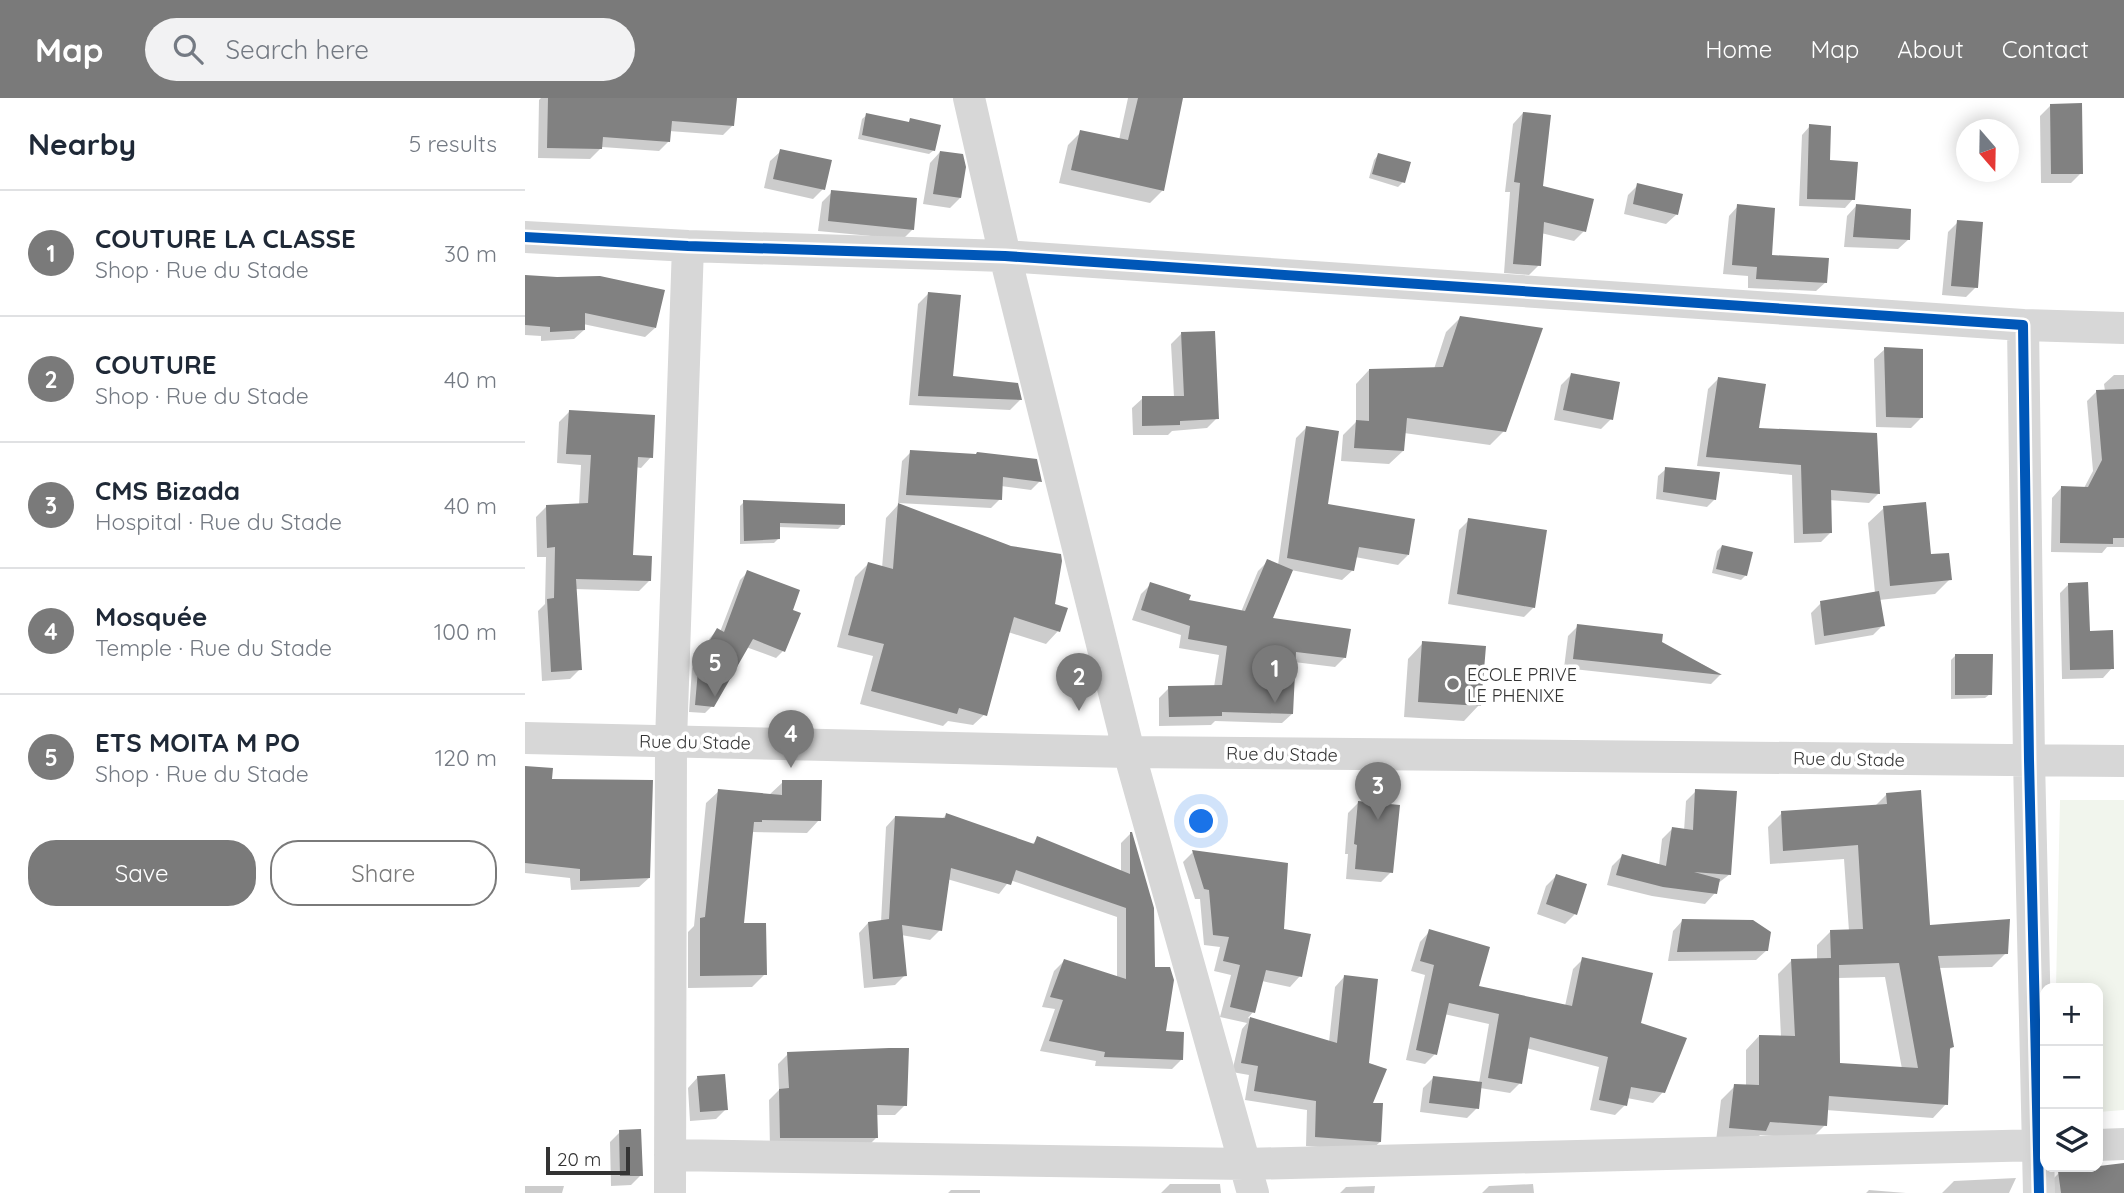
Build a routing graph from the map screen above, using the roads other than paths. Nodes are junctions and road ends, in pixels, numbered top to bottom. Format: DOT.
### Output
graph roads {
  1 [pos="969,98"];
  2 [pos="525,237"];
  3 [pos="688,246"];
  4 [pos="1005,256"];
  5 [pos="2023,325"];
  6 [pos="2124,328"];
  7 [pos="525,738"];
  8 [pos="671,741"];
  9 [pos="1129,752"];
  10 [pos="2029,760"];
  11 [pos="2124,761"];
  12 [pos="2040,1113"];
  13 [pos="2124,1144"];
  14 [pos="2040,1145"];
  15 [pos="2103,1145"];
  16 [pos="670,1155"];
  17 [pos="2040,1169"];
  18 [pos="1249,1179"];
  19 [pos="670,1193"];
  20 [pos="2039,1193"];
  1 -- 4 [label="street"];
  2 -- 3 [label="street"];
  3 -- 4 [label="street"];
  3 -- 8 [label="street"];
  4 -- 5 [label="street"];
  4 -- 9 [label="street"];
  5 -- 6 [label="street"];
  5 -- 10 [label="street"];
  7 -- 8 [label="street, Rue du Stade"];
  8 -- 9 [label="street, Rue du Stade"];
  8 -- 16 [label="street"];
  9 -- 10 [label="street, Rue du Stade"];
  9 -- 18 [label="street"];
  10 -- 11 [label="street, Rue du Stade"];
  10 -- 12 [label="street"];
  13 -- 15 [label="street"];
  14 -- 18 [label="street"];
  16 -- 18 [label="street"];
  16 -- 19 [label="street"];
  17 -- 20 [label="street"];
}
